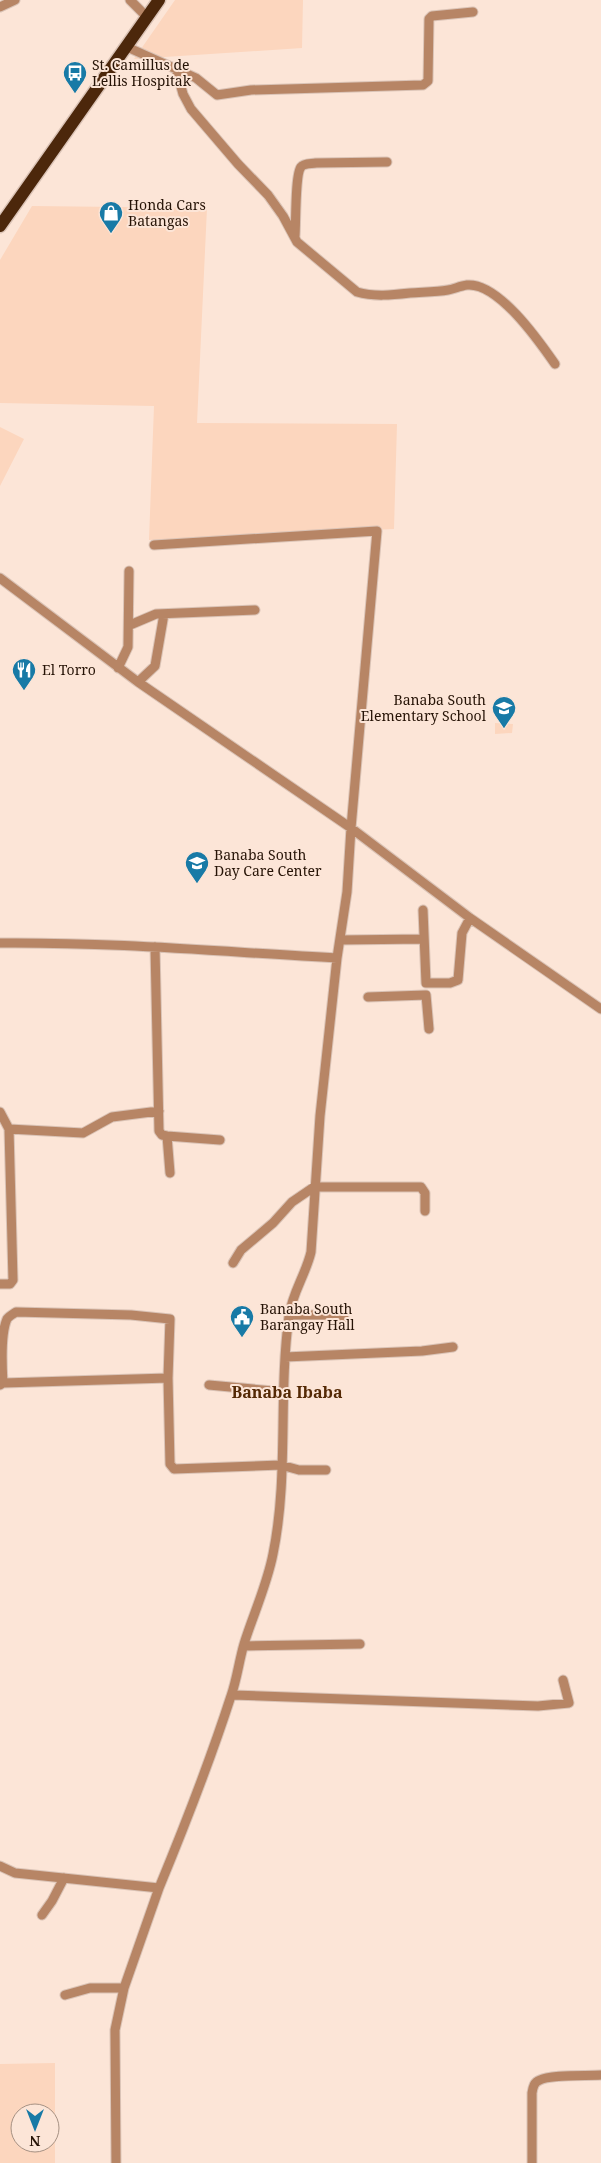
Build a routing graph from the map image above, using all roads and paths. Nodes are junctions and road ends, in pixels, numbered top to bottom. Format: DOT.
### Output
graph roads {
  1 [pos="15,0"];
  2 [pos="130,0"];
  3 [pos="159,0"];
  4 [pos="0,6"];
  5 [pos="473,12"];
  6 [pos="147,17"];
  7 [pos="127,47"];
  8 [pos="176,68"];
  9 [pos="387,162"];
  10 [pos="0,226"];
  11 [pos="295,237"];
  12 [pos="555,364"];
  13 [pos="154,545"];
  14 [pos="129,570"];
  15 [pos="0,578"];
  16 [pos="255,610"];
  17 [pos="164,614"];
  18 [pos="130,625"];
  19 [pos="118,668"];
  20 [pos="138,682"];
  21 [pos="351,828"];
  22 [pos="424,910"];
  23 [pos="470,918"];
  24 [pos="424,939"];
  25 [pos="340,940"];
  26 [pos="0,943"];
  27 [pos="154,947"];
  28 [pos="337,958"];
  29 [pos="426,984"];
  30 [pos="426,995"];
  31 [pos="368,997"];
  32 [pos="601,1009"];
  33 [pos="428,1029"];
  34 [pos="159,1111"];
  35 [pos="0,1112"];
  36 [pos="9,1129"];
  37 [pos="167,1136"];
  38 [pos="220,1140"];
  39 [pos="170,1173"];
  40 [pos="314,1187"];
  41 [pos="424,1211"];
  42 [pos="233,1263"];
  43 [pos="0,1284"];
  44 [pos="289,1314"];
  45 [pos="346,1321"];
  46 [pos="454,1347"];
  47 [pos="285,1357"];
  48 [pos="168,1378"];
  49 [pos="1,1384"];
  50 [pos="209,1385"];
  51 [pos="284,1392"];
  52 [pos="281,1465"];
  53 [pos="326,1470"];
  54 [pos="360,1644"];
  55 [pos="244,1646"];
  56 [pos="564,1680"];
  57 [pos="232,1695"];
  58 [pos="0,1866"];
  59 [pos="64,1878"];
  60 [pos="159,1888"];
  61 [pos="42,1915"];
  62 [pos="124,1988"];
  63 [pos="65,1995"];
  64 [pos="601,2075"];
  65 [pos="116,2163"];
  66 [pos="532,2163"];
  1 -- 4 [label="street"];
  2 -- 6 [label="street"];
  3 -- 6 [label="highway"];
  5 -- 8 [label="street"];
  6 -- 7 [label="highway"];
  7 -- 8 [label="street"];
  7 -- 10 [label="highway"];
  8 -- 11 [label="street"];
  9 -- 11 [label="street"];
  11 -- 12 [label="street"];
  13 -- 21 [label="street"];
  14 -- 18 [label="street"];
  15 -- 19 [label="street"];
  16 -- 17 [label="street"];
  17 -- 18 [label="street"];
  17 -- 20 [label="street"];
  18 -- 19 [label="street"];
  19 -- 20 [label="street"];
  20 -- 21 [label="street"];
  21 -- 23 [label="street"];
  21 -- 25 [label="street"];
  22 -- 24 [label="street"];
  23 -- 29 [label="street"];
  23 -- 32 [label="street"];
  24 -- 25 [label="street"];
  24 -- 29 [label="street"];
  25 -- 28 [label="street"];
  26 -- 27 [label="street"];
  27 -- 28 [label="street"];
  27 -- 34 [label="street"];
  28 -- 40 [label="street"];
  29 -- 30 [label="street"];
  30 -- 31 [label="street"];
  30 -- 33 [label="street"];
  34 -- 36 [label="street"];
  34 -- 37 [label="street"];
  35 -- 36 [label="street"];
  36 -- 43 [label="street"];
  37 -- 38 [label="street"];
  37 -- 39 [label="street"];
  40 -- 41 [label="street"];
  40 -- 42 [label="street"];
  40 -- 44 [label="street"];
  44 -- 45 [label="street"];
  44 -- 47 [label="street"];
  46 -- 47 [label="street"];
  47 -- 51 [label="street"];
  48 -- 49 [label="street"];
  48 -- 49 [label="street"];
  48 -- 52 [label="street"];
  50 -- 51 [label="street"];
  51 -- 52 [label="street"];
  52 -- 53 [label="street"];
  52 -- 55 [label="street"];
  54 -- 55 [label="street"];
  55 -- 57 [label="street"];
  56 -- 57 [label="street"];
  57 -- 60 [label="street"];
  58 -- 59 [label="street"];
  59 -- 60 [label="street"];
  59 -- 61 [label="street"];
  60 -- 62 [label="street"];
  62 -- 63 [label="street"];
  62 -- 65 [label="street"];
  64 -- 66 [label="street"];
}
